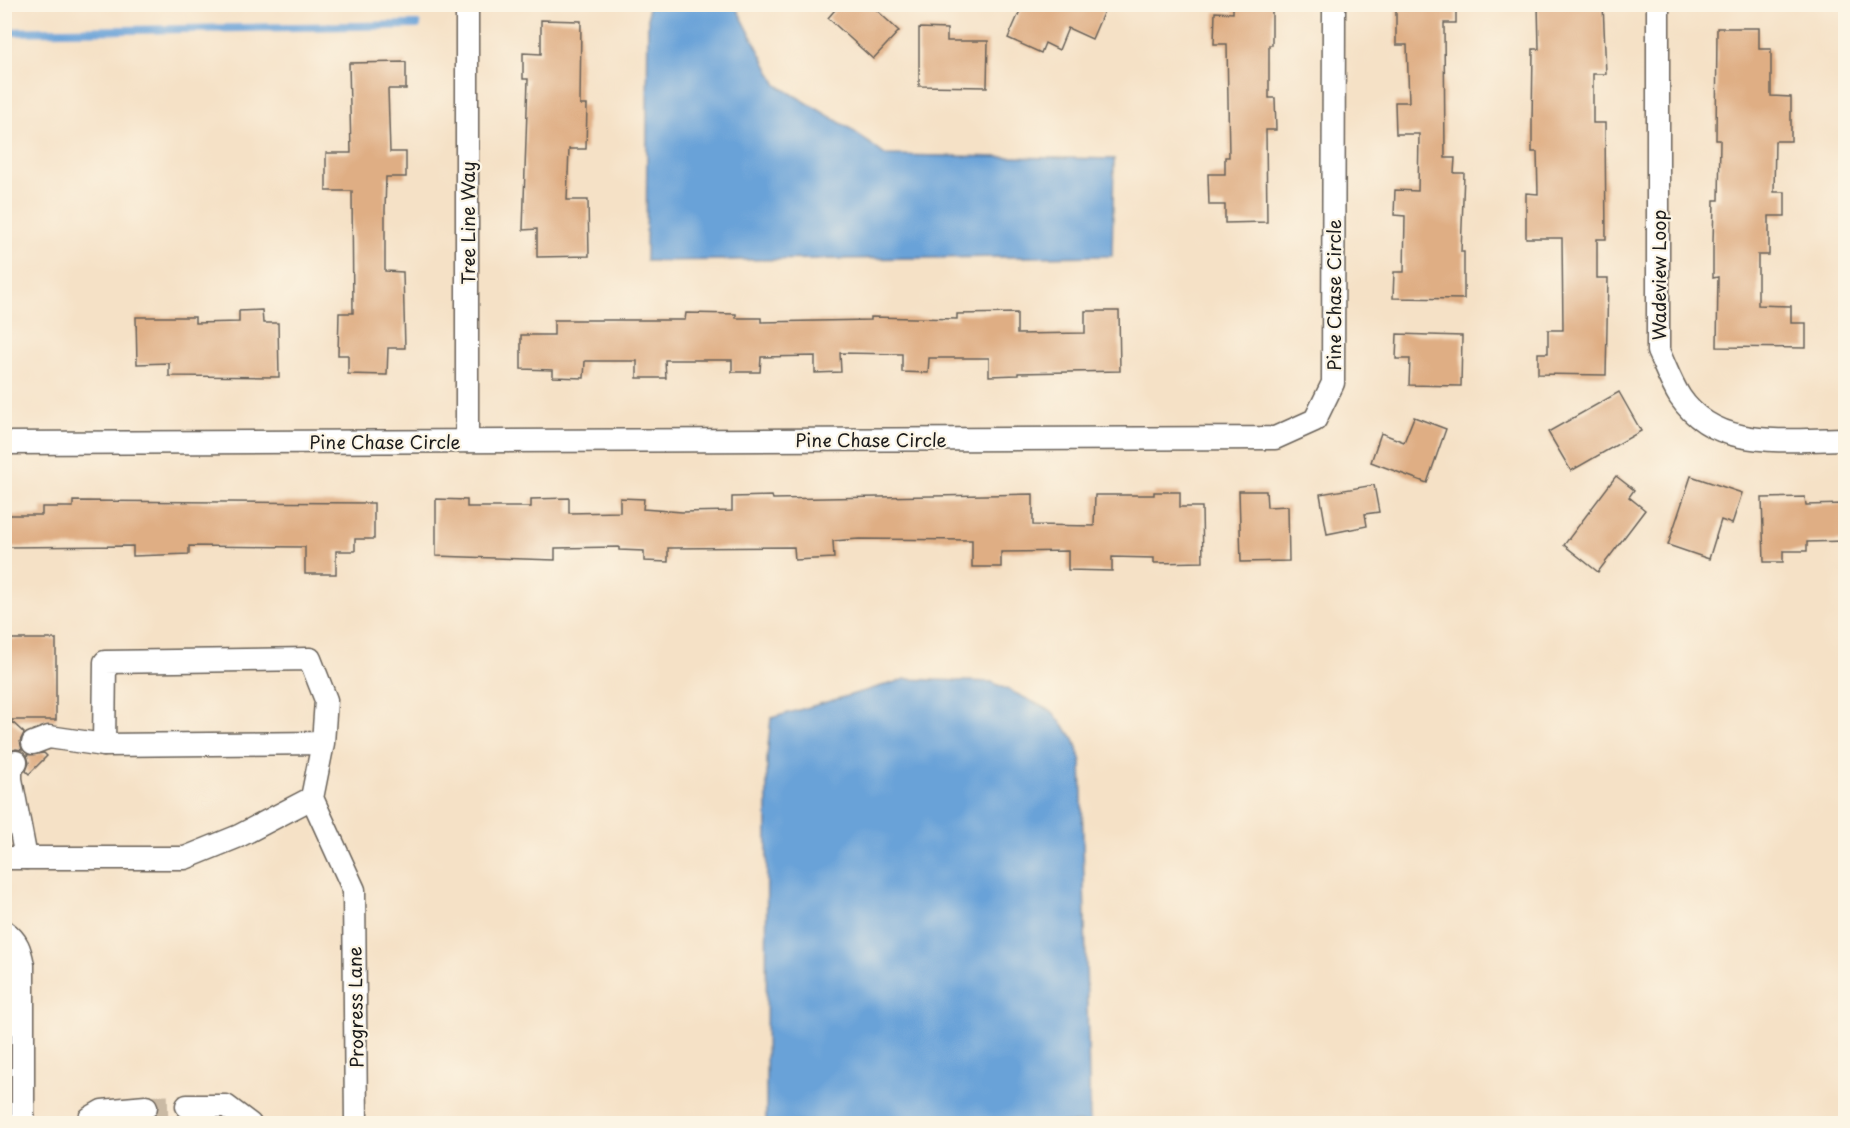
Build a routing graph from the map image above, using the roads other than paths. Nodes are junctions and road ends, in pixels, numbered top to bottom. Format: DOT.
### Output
graph roads {
  1 [pos="467,4"];
  2 [pos="1334,4"];
  3 [pos="1659,4"];
  4 [pos="1845,439"];
  5 [pos="467,441"];
  6 [pos="4,443"];
  7 [pos="33,743"];
  8 [pos="323,743"];
  9 [pos="104,745"];
  10 [pos="16,762"];
  11 [pos="312,798"];
  12 [pos="15,858"];
  13 [pos="4,931"];
  14 [pos="187,1106"];
  15 [pos="146,1107"];
  16 [pos="23,1124"];
  17 [pos="89,1124"];
  18 [pos="250,1124"];
  19 [pos="356,1124"];
  1 -- 5 [label="street, Tree Line Way"];
  2 -- 5 [label="street, Pine Chase Circle"];
  3 -- 4 [label="street, Wadeview Loop"];
  5 -- 6 [label="street, Pine Chase Circle"];
  7 -- 9 [label="street"];
  8 -- 9 [label="street"];
  8 -- 9 [label="street"];
  8 -- 11 [label="street"];
  10 -- 12 [label="street"];
  11 -- 12 [label="street"];
  11 -- 19 [label="street, Progress Lane"];
  13 -- 16 [label="street"];
  14 -- 18 [label="street"];
  15 -- 17 [label="street"];
}
